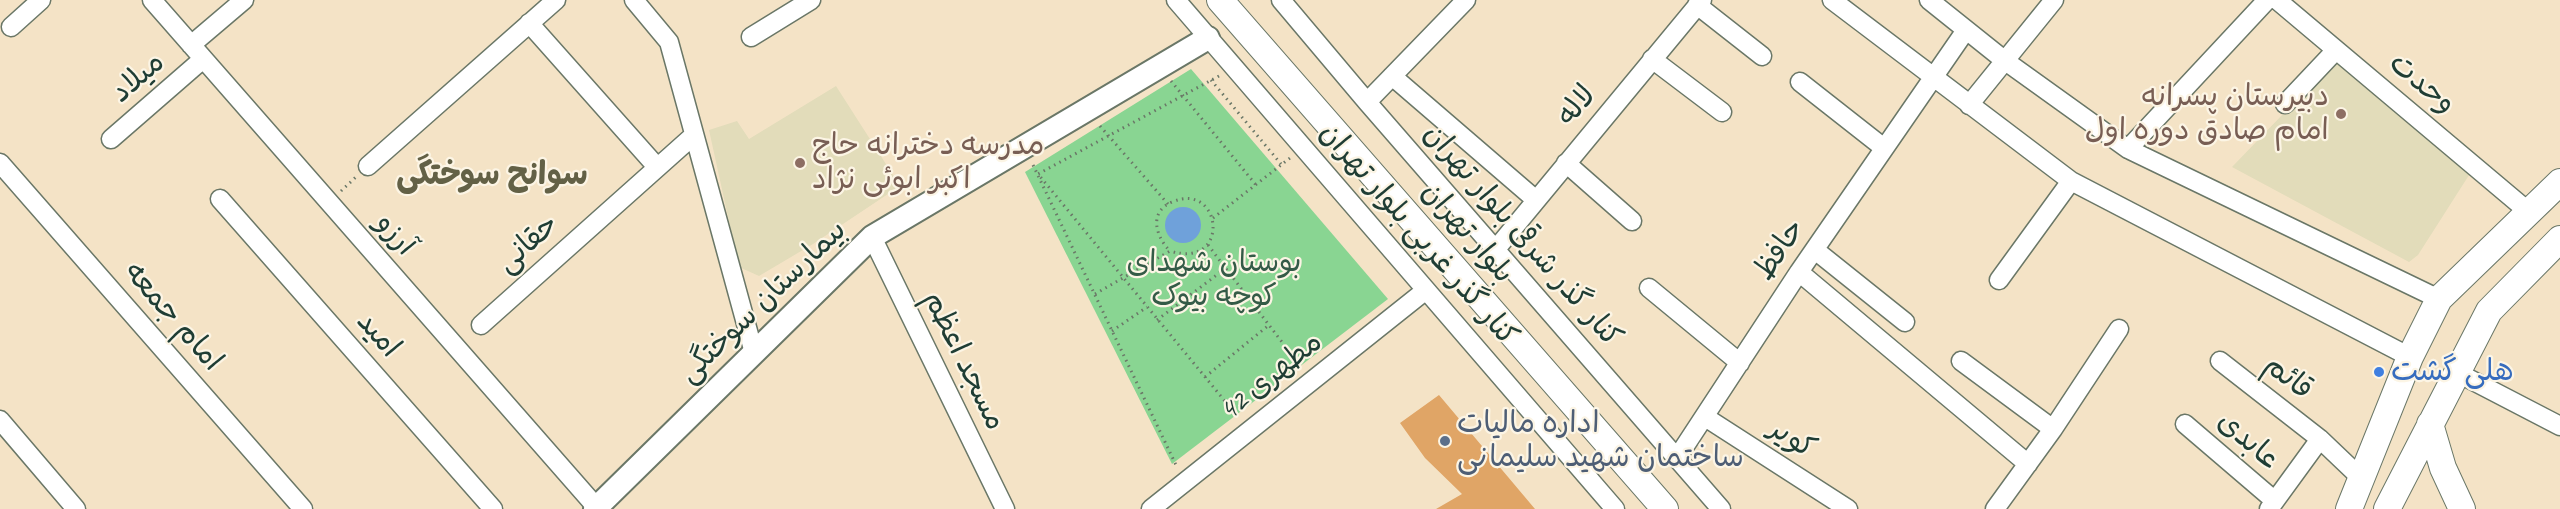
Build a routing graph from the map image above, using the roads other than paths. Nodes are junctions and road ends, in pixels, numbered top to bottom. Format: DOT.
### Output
graph roads {
  1 [pos="41,0"];
  2 [pos="152,0"];
  3 [pos="244,0"];
  4 [pos="556,0"];
  5 [pos="634,0"];
  6 [pos="811,0"];
  7 [pos="1176,0"];
  8 [pos="1220,0"];
  9 [pos="1243,0"];
  10 [pos="1281,0"];
  11 [pos="1466,0"];
  12 [pos="1832,0"];
  13 [pos="1929,0"];
  14 [pos="2054,0"];
  15 [pos="2267,0"];
  16 [pos="2277,0"];
  17 [pos="1700,3"];
  18 [pos="530,23"];
  19 [pos="11,27"];
  20 [pos="1966,30"];
  21 [pos="751,37"];
  22 [pos="1208,38"];
  23 [pos="2336,50"];
  24 [pos="197,52"];
  25 [pos="1762,56"];
  26 [pos="1652,59"];
  27 [pos="2004,60"];
  28 [pos="1392,76"];
  29 [pos="1934,76"];
  30 [pos="1800,82"];
  31 [pos="1367,102"];
  32 [pos="2285,104"];
  33 [pos="1969,105"];
  34 [pos="1722,112"];
  35 [pos="694,135"];
  36 [pos="111,139"];
  37 [pos="1884,148"];
  38 [pos="2128,148"];
  39 [pos="0,163"];
  40 [pos="1566,163"];
  41 [pos="368,166"];
  42 [pos="657,167"];
  43 [pos="2071,181"];
  44 [pos="2560,182"];
  45 [pos="220,199"];
  46 [pos="1536,200"];
  47 [pos="2530,213"];
  48 [pos="1632,221"];
  49 [pos="872,237"];
  50 [pos="2560,239"];
  51 [pos="1496,249"];
  52 [pos="1815,250"];
  53 [pos="1800,272"];
  54 [pos="1999,280"];
  55 [pos="1649,288"];
  56 [pos="1426,290"];
  57 [pos="2439,299"];
  58 [pos="1905,322"];
  59 [pos="481,325"];
  60 [pos="2120,329"];
  61 [pos="754,353"];
  62 [pos="2410,357"];
  63 [pos="2220,361"];
  64 [pos="1961,362"];
  65 [pos="1740,363"];
  66 [pos="2456,372"];
  67 [pos="1705,417"];
  68 [pos="0,420"];
  69 [pos="2185,424"];
  70 [pos="2430,424"];
  71 [pos="2560,426"];
  72 [pos="2053,429"];
  73 [pos="2319,440"];
  74 [pos="1677,458"];
  75 [pos="2028,464"];
  76 [pos="2362,479"];
  77 [pos="2272,505"];
  78 [pos="2393,506"];
  79 [pos="596,508"];
  80 [pos="76,509"];
  81 [pos="303,509"];
  82 [pos="493,509"];
  83 [pos="1005,509"];
  84 [pos="1151,509"];
  85 [pos="1615,509"];
  86 [pos="1665,509"];
  87 [pos="1684,509"];
  88 [pos="1721,509"];
  89 [pos="1848,509"];
  90 [pos="1995,509"];
  91 [pos="2349,509"];
  92 [pos="2462,509"];
  1 -- 19 [label="street"];
  2 -- 24 [label="street, آرزو"];
  3 -- 24 [label="street, میلاد"];
  4 -- 18 [label="street"];
  5 -- 35 [label="street"];
  6 -- 21 [label="street"];
  7 -- 22 [label="street, کنار گذر غربی بلوار تهران"];
  8 -- 86 [label="main road, بلوار تهران"];
  9 -- 87 [label="main road, بلوار تهران"];
  10 -- 31 [label="street, کنار گذر شرقی بلوار تهران"];
  11 -- 28 [label="street"];
  12 -- 29 [label="street"];
  13 -- 20 [label="street"];
  14 -- 27 [label="street"];
  15 -- 38 [label="street"];
  16 -- 23 [label="street, وحدت"];
  17 -- 25 [label="street"];
  17 -- 26 [label="street, لاله"];
  18 -- 41 [label="street"];
  18 -- 42 [label="street"];
  20 -- 27 [label="street"];
  20 -- 29 [label="street, حافظ"];
  22 -- 49 [label="street, بیمارستان سوختگی"];
  22 -- 56 [label="street, کنار گذر غربی بلوار تهران"];
  23 -- 32 [label="street"];
  23 -- 47 [label="street, وحدت"];
  24 -- 36 [label="street, میلاد"];
  24 -- 79 [label="street, آرزو"];
  26 -- 34 [label="street"];
  26 -- 40 [label="street, لاله"];
  27 -- 33 [label="street"];
  27 -- 38 [label="street"];
  28 -- 31 [label="street"];
  28 -- 46 [label="street"];
  29 -- 33 [label="street"];
  29 -- 37 [label="street, حافظ"];
  30 -- 37 [label="street"];
  31 -- 51 [label="street, کنار گذر شرقی بلوار تهران"];
  33 -- 43 [label="street"];
  35 -- 42 [label="street, حقانی"];
  35 -- 61 [label="street"];
  37 -- 52 [label="street, حافظ"];
  38 -- 57 [label="street"];
  39 -- 81 [label="street, امام جمعه"];
  40 -- 46 [label="street, لاله"];
  40 -- 48 [label="street"];
  42 -- 59 [label="street, حقانی"];
  43 -- 54 [label="street"];
  43 -- 62 [label="street"];
  44 -- 47 [label="main road"];
  45 -- 82 [label="street, امید"];
  46 -- 51 [label="street, لاله"];
  47 -- 57 [label="main road"];
  49 -- 61 [label="street, بیمارستان سوختگی"];
  49 -- 83 [label="street, مسجد اعظم"];
  50 -- 66 [label="main road"];
  51 -- 74 [label="street, کنار گذر شرقی بلوار تهران"];
  52 -- 53 [label="street, حافظ"];
  52 -- 58 [label="street"];
  53 -- 65 [label="street, حافظ"];
  53 -- 75 [label="street"];
  55 -- 65 [label="street"];
  56 -- 84 [label="street, مطهری 42"];
  56 -- 85 [label="street, کنار گذر غربی بلوار تهران"];
  57 -- 62 [label="main road"];
  60 -- 72 [label="street"];
  61 -- 79 [label="street, بیمارستان سوختگی"];
  62 -- 76 [label="main road"];
  63 -- 73 [label="street, قائم"];
  64 -- 72 [label="street"];
  65 -- 67 [label="street, حافظ"];
  66 -- 70 [label="main road"];
  66 -- 71 [label="street"];
  67 -- 74 [label="street, حافظ"];
  67 -- 89 [label="street, کویر"];
  68 -- 80 [label="street"];
  69 -- 77 [label="street, عابدی"];
  70 -- 78 [label="main road"];
  70 -- 92 [label="main road"];
  72 -- 75 [label="street"];
  73 -- 76 [label="street, قائم"];
  73 -- 77 [label="street, قائم"];
  74 -- 88 [label="street, کنار گذر شرقی بلوار تهران"];
  75 -- 90 [label="street"];
  76 -- 78 [label="main road"];
  76 -- 91 [label="main road"];
}
